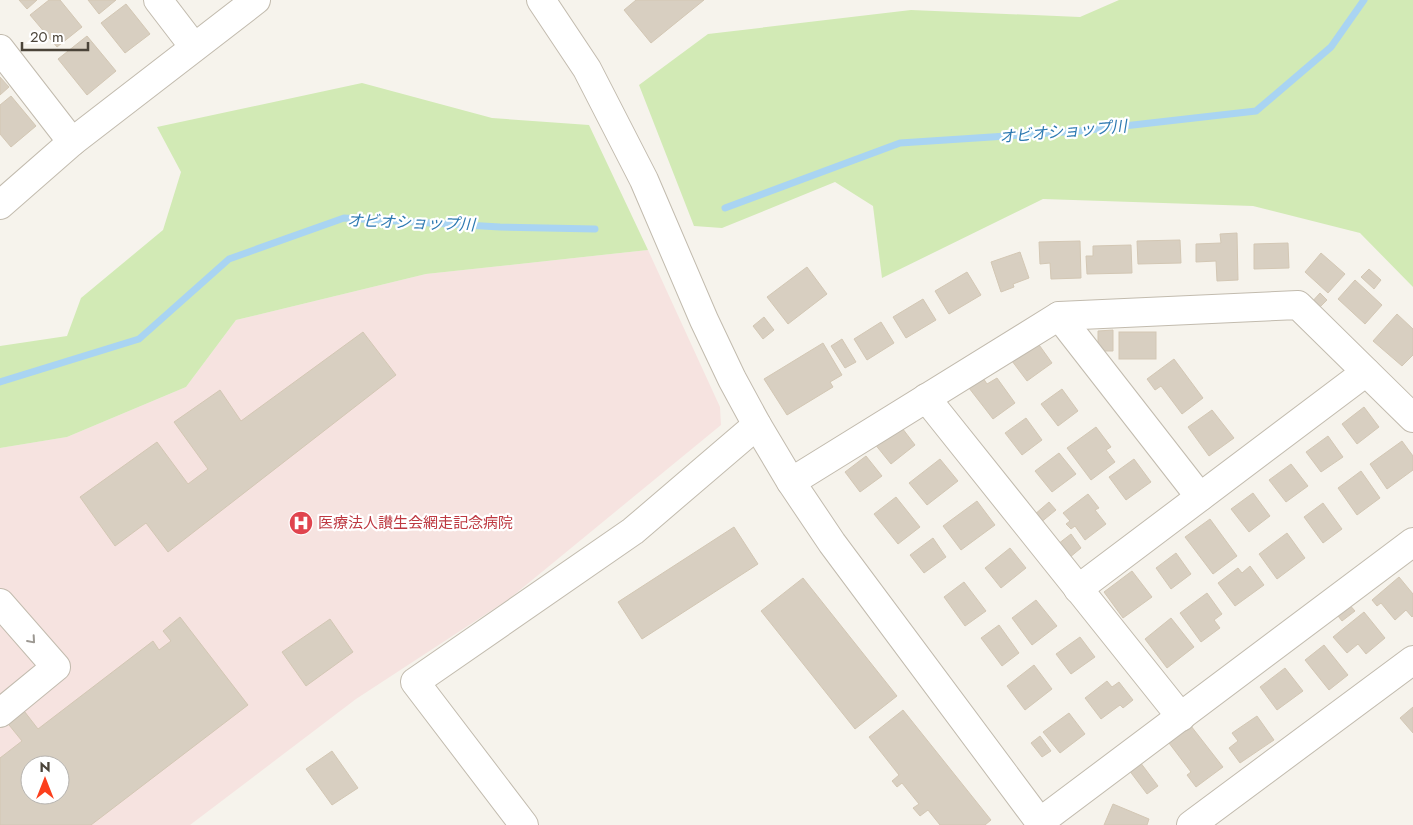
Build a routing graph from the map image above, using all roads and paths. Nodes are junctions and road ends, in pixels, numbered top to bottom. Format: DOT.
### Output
graph roads {
  1 [pos="158,0"];
  2 [pos="256,0"];
  3 [pos="541,0"];
  4 [pos="194,47"];
  5 [pos="0,49"];
  6 [pos="72,142"];
  7 [pos="0,205"];
  8 [pos="1059,316"];
  9 [pos="1366,372"];
  10 [pos="926,398"];
  11 [pos="1413,418"];
  12 [pos="756,425"];
  13 [pos="791,482"];
  14 [pos="1200,497"];
  15 [pos="1413,542"];
  16 [pos="1078,589"];
  17 [pos="0,603"];
  18 [pos="1413,660"];
  19 [pos="0,713"];
  20 [pos="1181,718"];
  21 [pos="1041,824"];
  22 [pos="524,825"];
  23 [pos="1191,825"];
  1 -- 4 [label="street"];
  2 -- 4 [label="street"];
  3 -- 12 [label="street"];
  4 -- 6 [label="street"];
  5 -- 6 [label="street"];
  6 -- 7 [label="street"];
  8 -- 9 [label="street"];
  8 -- 10 [label="street"];
  8 -- 14 [label="street"];
  9 -- 11 [label="street"];
  9 -- 14 [label="street"];
  10 -- 13 [label="street"];
  10 -- 16 [label="street"];
  12 -- 13 [label="street"];
  12 -- 22 [label="street"];
  13 -- 21 [label="street"];
  14 -- 16 [label="street"];
  15 -- 20 [label="street"];
  16 -- 20 [label="street"];
  17 -- 19 [label="street, one-way"];
  18 -- 23 [label="street"];
  20 -- 21 [label="street"];
}
